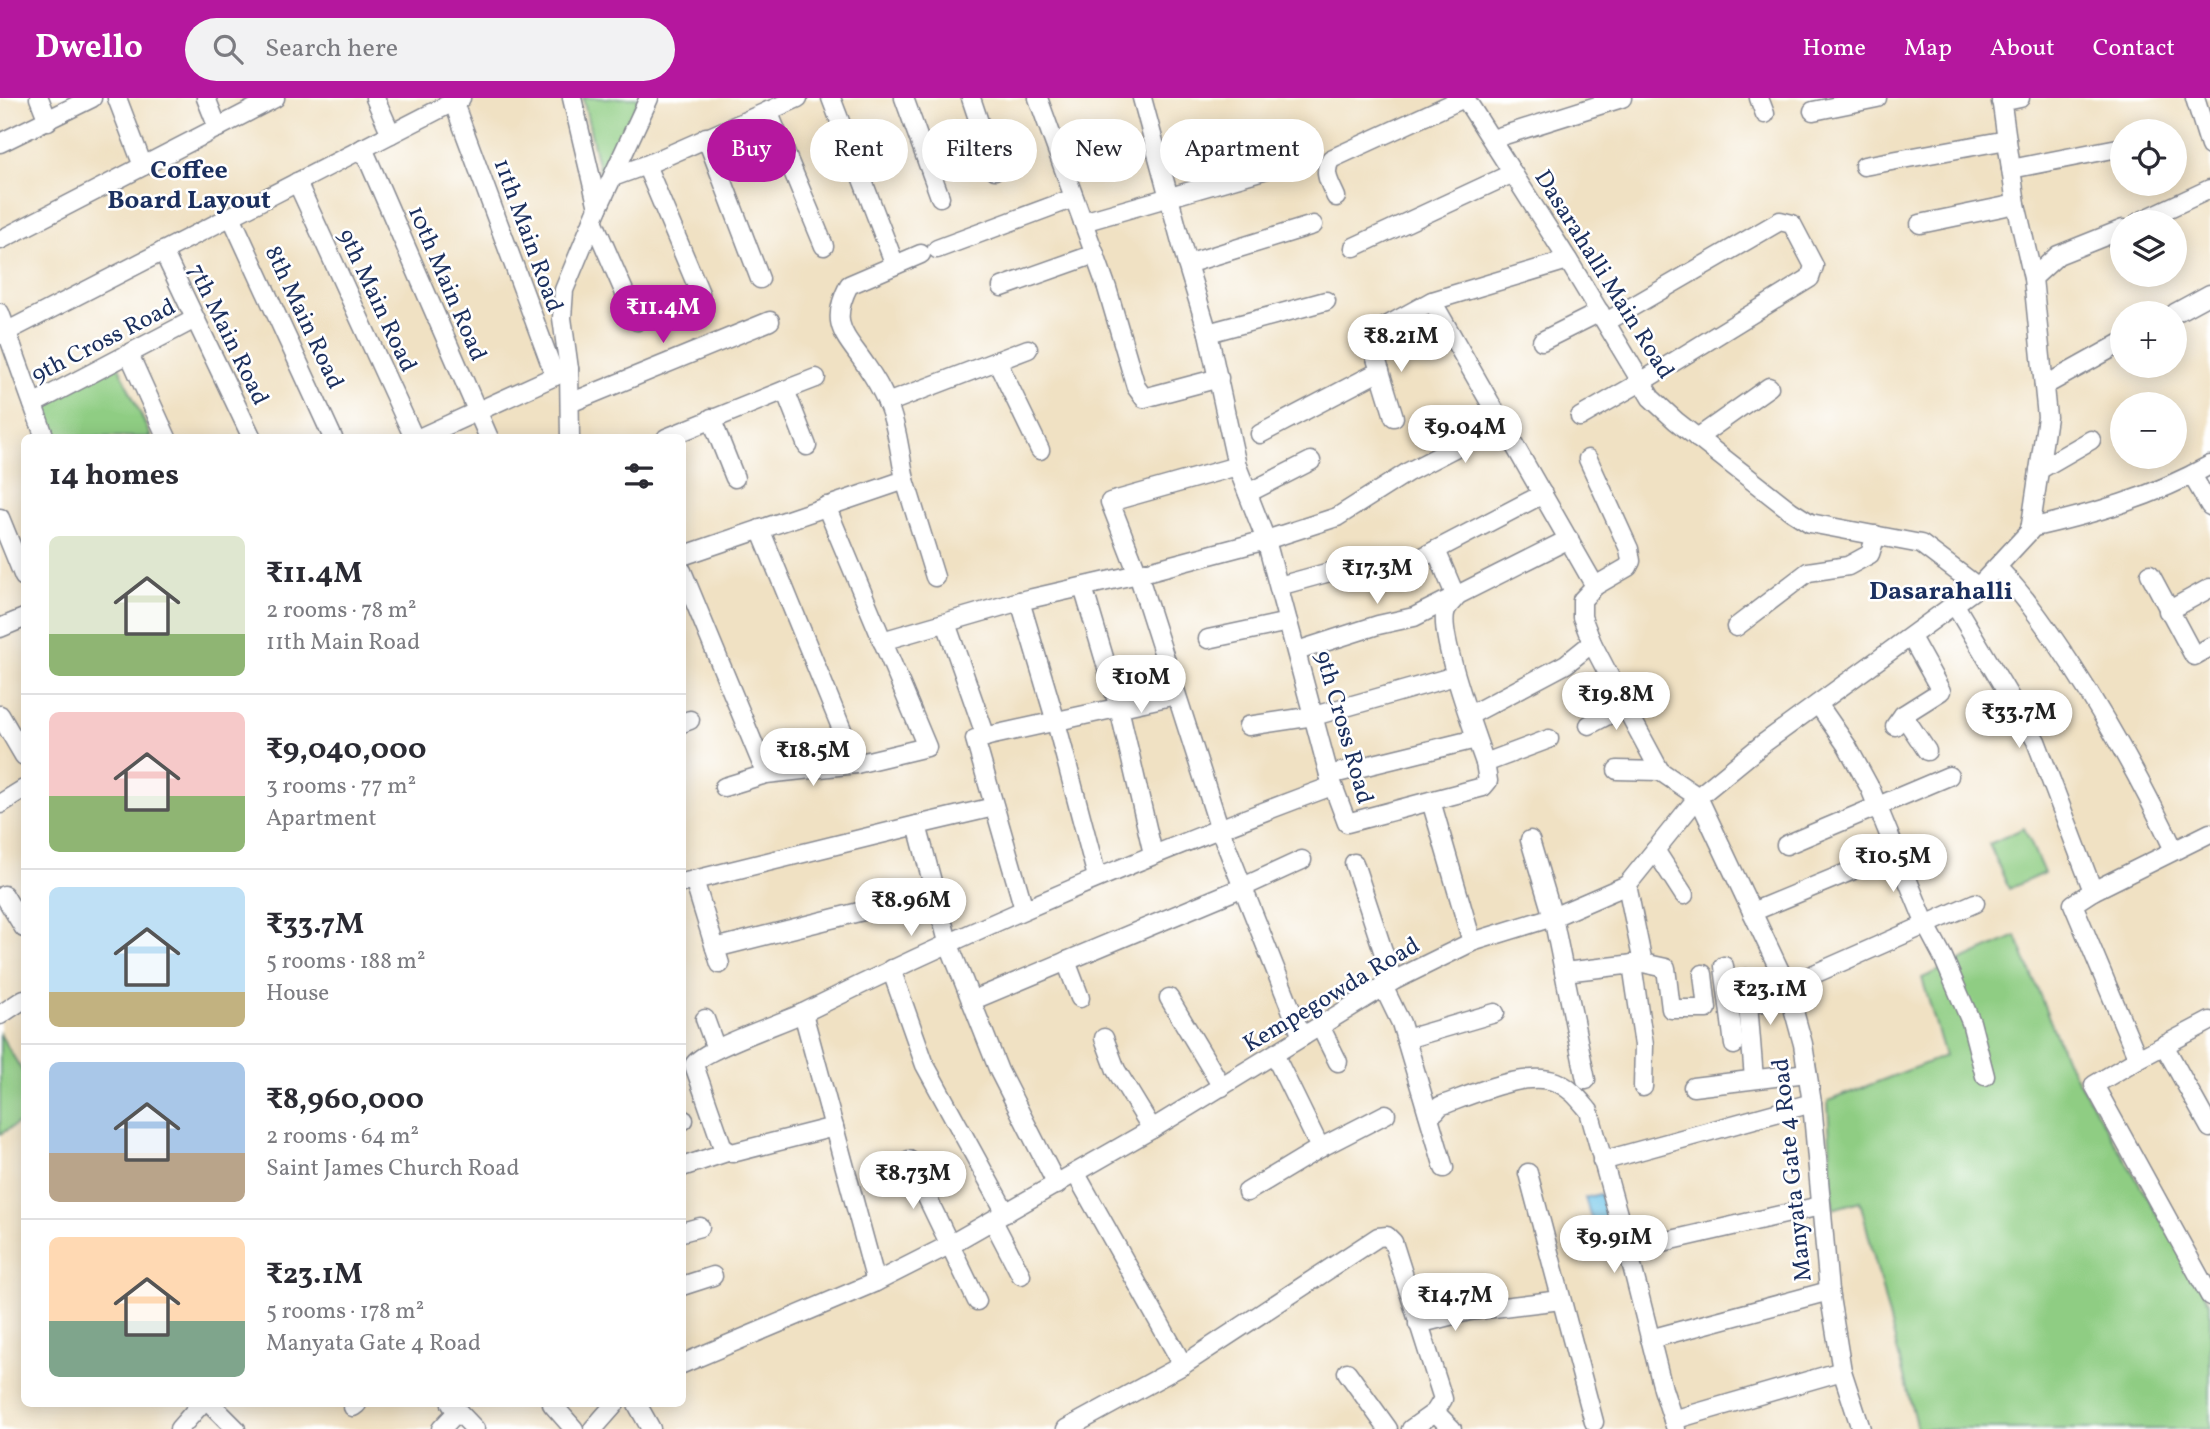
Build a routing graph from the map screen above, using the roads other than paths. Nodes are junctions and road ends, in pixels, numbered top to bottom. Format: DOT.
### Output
graph roads {
  1 [pos="39,98"];
  2 [pos="92,98"];
  3 [pos="117,98"];
  4 [pos="206,98"];
  5 [pos="275,98"];
  6 [pos="375,98"];
  7 [pos="572,98"];
  8 [pos="649,98"];
  9 [pos="798,98"];
  10 [pos="831,98"];
  11 [pos="904,98"];
  12 [pos="971,98"];
  13 [pos="1038,98"];
  14 [pos="1142,98"];
  15 [pos="1464,98"];
  16 [pos="1622,98"];
  17 [pos="1877,98"];
  18 [pos="2020,98"];
  19 [pos="2195,98"];
  20 [pos="456,99"];
  21 [pos="2001,100"];
  22 [pos="1585,104"];
  23 [pos="768,111"];
  24 [pos="1813,111"];
  25 [pos="978,119"];
  26 [pos="48,121"];
  27 [pos="218,128"];
  28 [pos="391,134"];
  29 [pos="706,137"];
  30 [pos="1492,139"];
  31 [pos="2007,140"];
  32 [pos="0,143"];
  33 [pos="2210,146"];
  34 [pos="363,148"];
  35 [pos="2110,150"];
  36 [pos="646,165"];
  37 [pos="143,166"];
  38 [pos="1864,166"];
  39 [pos="2011,169"];
  40 [pos="1513,173"];
  41 [pos="612,177"];
  42 [pos="297,182"];
  43 [pos="1222,182"];
  44 [pos="2210,189"];
  45 [pos="1170,197"];
  46 [pos="1336,197"];
  47 [pos="940,198"];
  48 [pos="1074,198"];
  49 [pos="2016,204"];
  50 [pos="2168,210"];
  51 [pos="596,214"];
  52 [pos="231,216"];
  53 [pos="1083,222"];
  54 [pos="1920,224"];
  55 [pos="1313,225"];
  56 [pos="2110,234"];
  57 [pos="0,240"];
  58 [pos="824,246"];
  59 [pos="1354,247"];
  60 [pos="163,251"];
  61 [pos="1095,254"];
  62 [pos="1569,260"];
  63 [pos="1187,264"];
  64 [pos="895,265"];
  65 [pos="2033,278"];
  66 [pos="760,279"];
  67 [pos="1002,288"];
  68 [pos="700,293"];
  69 [pos="2210,294"];
  70 [pos="1326,301"];
  71 [pos="1432,301"];
  72 [pos="2187,306"];
  73 [pos="0,313"];
  74 [pos="1603,317"];
  75 [pos="195,319"];
  76 [pos="637,321"];
  77 [pos="770,321"];
  78 [pos="1208,332"];
  79 [pos="3,333"];
  80 [pos="1542,341"];
  81 [pos="1028,349"];
  82 [pos="2110,349"];
  83 [pos="129,354"];
  84 [pos="996,361"];
  85 [pos="1380,371"];
  86 [pos="562,372"];
  87 [pos="816,378"];
  88 [pos="1219,378"];
  89 [pos="1642,382"];
  90 [pos="2044,386"];
  91 [pos="1769,387"];
  92 [pos="785,390"];
  93 [pos="570,403"];
  94 [pos="887,403"];
  95 [pos="33,404"];
  96 [pos="477,411"];
  97 [pos="1394,417"];
  98 [pos="1580,417"];
  99 [pos="711,418"];
  100 [pos="1503,424"];
  101 [pos="44,434"];
  102 [pos="165,434"];
  103 [pos="250,434"];
  104 [pos="332,434"];
  105 [pos="415,434"];
  106 [pos="426,434"];
  107 [pos="487,434"];
  108 [pos="570,434"];
  109 [pos="675,434"];
  110 [pos="1260,434"];
  111 [pos="1697,438"];
  112 [pos="2091,440"];
  113 [pos="807,446"];
  114 [pos="1040,450"];
  115 [pos="1588,459"];
  116 [pos="1311,461"];
  117 [pos="2210,465"];
  118 [pos="1237,466"];
  119 [pos="2039,470"];
  120 [pos="2192,475"];
  121 [pos="735,478"];
  122 [pos="905,480"];
  123 [pos="1248,493"];
  124 [pos="1543,494"];
  125 [pos="826,506"];
  126 [pos="2210,506"];
  127 [pos="0,518"];
  128 [pos="2030,528"];
  129 [pos="760,529"];
  130 [pos="1876,535"];
  131 [pos="17,536"];
  132 [pos="1569,539"];
  133 [pos="1266,540"];
  134 [pos="1436,550"];
  135 [pos="686,555"];
  136 [pos="21,559"];
  137 [pos="1366,562"];
  138 [pos="1997,567"];
  139 [pos="1138,574"];
  140 [pos="1390,574"];
  141 [pos="2150,574"];
  142 [pos="934,577"];
  143 [pos="686,581"];
  144 [pos="1279,586"];
  145 [pos="1595,586"];
  146 [pos="1083,587"];
  147 [pos="1978,587"];
  148 [pos="2210,588"];
  149 [pos="1457,597"];
  150 [pos="1020,601"];
  151 [pos="1955,605"];
  152 [pos="2168,611"];
  153 [pos="21,619"];
  154 [pos="1289,622"];
  155 [pos="946,623"];
  156 [pos="1737,627"];
  157 [pos="0,628"];
  158 [pos="1911,637"];
  159 [pos="1208,639"];
  160 [pos="883,641"];
  161 [pos="1592,643"];
  162 [pos="2210,647"];
  163 [pos="1297,651"];
  164 [pos="1455,676"];
  165 [pos="1176,695"];
  166 [pos="1818,704"];
  167 [pos="1625,706"];
  168 [pos="1119,708"];
  169 [pos="0,715"];
  170 [pos="1470,715"];
  171 [pos="1314,716"];
  172 [pos="1056,722"];
  173 [pos="1589,725"];
  174 [pos="1248,726"];
  175 [pos="986,737"];
  176 [pos="1476,739"];
  177 [pos="1549,739"];
  178 [pos="7,741"];
  179 [pos="1927,751"];
  180 [pos="21,753"];
  181 [pos="1485,763"];
  182 [pos="856,764"];
  183 [pos="1617,770"];
  184 [pos="1660,771"];
  185 [pos="766,775"];
  186 [pos="1949,776"];
  187 [pos="1331,781"];
  188 [pos="724,787"];
  189 [pos="21,791"];
  190 [pos="1698,797"];
  191 [pos="1431,801"];
  192 [pos="0,804"];
  193 [pos="1878,806"];
  194 [pos="994,807"];
  195 [pos="917,825"];
  196 [pos="1219,827"];
  197 [pos="2210,833"];
  198 [pos="1530,839"];
  199 [pos="1786,845"];
  200 [pos="1655,850"];
  201 [pos="2174,850"];
  202 [pos="1897,852"];
  203 [pos="1153,854"];
  204 [pos="1302,860"];
  205 [pos="1354,863"];
  206 [pos="1097,877"];
  207 [pos="688,882"];
  208 [pos="1627,885"];
  209 [pos="1241,888"];
  210 [pos="2092,891"];
  211 [pos="4,895"];
  212 [pos="1684,895"];
  213 [pos="1975,903"];
  214 [pos="875,908"];
  215 [pos="1024,909"];
  216 [pos="1752,912"];
  217 [pos="1553,918"];
  218 [pos="21,923"];
  219 [pos="1926,925"];
  220 [pos="948,942"];
  221 [pos="1472,942"];
  222 [pos="1066,961"];
  223 [pos="1638,964"];
  224 [pos="1724,966"];
  225 [pos="891,969"];
  226 [pos="1564,971"];
  227 [pos="1703,974"];
  228 [pos="1746,978"];
  229 [pos="1388,983"];
  230 [pos="1789,993"];
  231 [pos="1169,998"];
  232 [pos="1080,999"];
  233 [pos="971,1000"];
  234 [pos="1749,1004"];
  235 [pos="1730,1006"];
  236 [pos="803,1013"];
  237 [pos="1494,1013"];
  238 [pos="705,1019"];
  239 [pos="2210,1021"];
  240 [pos="1320,1026"];
  241 [pos="1302,1037"];
  242 [pos="1104,1038"];
  243 [pos="1406,1039"];
  244 [pos="1734,1045"];
  245 [pos="2164,1045"];
  246 [pos="716,1049"];
  247 [pos="1275,1056"];
  248 [pos="2138,1059"];
  249 [pos="1338,1062"];
  250 [pos="688,1067"];
  251 [pos="1807,1073"];
  252 [pos="1985,1076"];
  253 [pos="1754,1079"];
  254 [pos="1586,1080"];
  255 [pos="1222,1087"];
  256 [pos="1643,1087"];
  257 [pos="1693,1087"];
  258 [pos="1812,1103"];
  259 [pos="1428,1113"];
  260 [pos="1386,1114"];
  261 [pos="834,1127"];
  262 [pos="2210,1128"];
  263 [pos="1152,1129"];
  264 [pos="1320,1148"];
  265 [pos="727,1152"];
  266 [pos="909,1160"];
  267 [pos="1602,1161"];
  268 [pos="686,1166"];
  269 [pos="1444,1168"];
  270 [pos="1528,1173"];
  271 [pos="1076,1174"];
  272 [pos="1057,1185"];
  273 [pos="1247,1192"];
  274 [pos="1820,1206"];
  275 [pos="999,1217"];
  276 [pos="951,1244"];
  277 [pos="1628,1250"];
  278 [pos="1021,1275"];
  279 [pos="713,1276"];
  280 [pos="876,1282"];
  281 [pos="686,1285"];
  282 [pos="1829,1292"];
  283 [pos="2210,1296"];
  284 [pos="1561,1300"];
  285 [pos="977,1301"];
  286 [pos="1418,1324"];
  287 [pos="1650,1339"];
  288 [pos="686,1362"];
  289 [pos="1183,1365"];
  290 [pos="1842,1371"];
  291 [pos="1347,1372"];
  292 [pos="198,1407"];
  293 [pos="214,1407"];
  294 [pos="455,1407"];
  295 [pos="555,1407"];
  296 [pos="612,1407"];
  297 [pos="639,1407"];
  298 [pos="1435,1412"];
  299 [pos="1594,1422"];
  300 [pos="1674,1425"];
  301 [pos="179,1429"];
  302 [pos="236,1429"];
  303 [pos="441,1429"];
  304 [pos="475,1429"];
  305 [pos="574,1429"];
  306 [pos="593,1429"];
  307 [pos="651,1429"];
  308 [pos="1066,1429"];
  309 [pos="1388,1429"];
  310 [pos="1410,1429"];
  311 [pos="1452,1429"];
  312 [pos="1861,1429"];
  1 -- 26 [label="street"];
  2 -- 26 [label="street"];
  3 -- 37 [label="street"];
  4 -- 27 [label="street"];
  5 -- 27 [label="street"];
  6 -- 28 [label="street"];
  7 -- 51 [label="street"];
  8 -- 41 [label="street"];
  9 -- 23 [label="street"];
  10 -- 64 [label="street"];
  11 -- 47 [label="street"];
  12 -- 25 [label="street"];
  13 -- 48 [label="street"];
  14 -- 45 [label="street, 9th Cross Road"];
  15 -- 30 [label="street, Dasarahalli Main Road"];
  15 -- 46 [label="street"];
  16 -- 22 [label="street"];
  17 -- 24 [label="street"];
  18 -- 21 [label="street"];
  19 -- 33 [label="street"];
  20 -- 28 [label="street"];
  20 -- 86 [label="street, 11th Main Road"];
  21 -- 31 [label="street"];
  22 -- 30 [label="street"];
  23 -- 29 [label="street"];
  23 -- 58 [label="street"];
  26 -- 32 [label="street"];
  27 -- 37 [label="street"];
  28 -- 34 [label="street"];
  29 -- 36 [label="street"];
  29 -- 66 [label="street"];
  30 -- 40 [label="street, Dasarahalli Main Road"];
  31 -- 38 [label="street"];
  31 -- 39 [label="street"];
  34 -- 42 [label="street"];
  34 -- 96 [label="street, 10th Main Road"];
  35 -- 39 [label="street"];
  36 -- 41 [label="street"];
  36 -- 68 [label="street"];
  37 -- 57 [label="street"];
  39 -- 49 [label="street"];
  40 -- 59 [label="street"];
  40 -- 62 [label="street, Dasarahalli Main Road"];
  41 -- 51 [label="street"];
  42 -- 52 [label="street"];
  42 -- 105 [label="street, 9th Main Road"];
  43 -- 45 [label="street"];
  44 -- 50 [label="street"];
  45 -- 53 [label="street"];
  45 -- 63 [label="street, 9th Cross Road"];
  48 -- 53 [label="street"];
  48 -- 64 [label="street"];
  49 -- 54 [label="street"];
  49 -- 65 [label="street"];
  51 -- 76 [label="street"];
  51 -- 86 [label="street"];
  52 -- 60 [label="street"];
  52 -- 104 [label="street, 8th Main Road"];
  53 -- 61 [label="street"];
  55 -- 63 [label="street"];
  56 -- 65 [label="street"];
  60 -- 75 [label="street, 7th Main Road"];
  60 -- 79 [label="street"];
  61 -- 67 [label="street"];
  61 -- 88 [label="street"];
  62 -- 71 [label="street"];
  62 -- 74 [label="street, Dasarahalli Main Road"];
  63 -- 78 [label="street, 9th Cross Road"];
  64 -- 94 [label="street"];
  65 -- 90 [label="street"];
  69 -- 72 [label="street"];
  70 -- 78 [label="street"];
  71 -- 85 [label="street"];
  71 -- 100 [label="street"];
  73 -- 79 [label="street"];
  74 -- 80 [label="street"];
  74 -- 89 [label="street, Dasarahalli Main Road"];
  74 -- 89 [label="street"];
  75 -- 83 [label="street, 9th Cross Road"];
  75 -- 103 [label="street, 7th Main Road"];
  77 -- 93 [label="street"];
  78 -- 88 [label="street, 9th Cross Road"];
  79 -- 95 [label="street"];
  81 -- 84 [label="street"];
  82 -- 90 [label="street"];
  83 -- 95 [label="street, 9th Cross Road"];
  83 -- 102 [label="street"];
  84 -- 94 [label="street"];
  84 -- 114 [label="street"];
  85 -- 97 [label="street"];
  85 -- 110 [label="street"];
  86 -- 93 [label="street"];
  86 -- 96 [label="street"];
  87 -- 92 [label="street"];
  88 -- 118 [label="street, 9th Cross Road"];
  89 -- 98 [label="street"];
  89 -- 111 [label="street, Dasarahalli Main Road"];
  90 -- 119 [label="street"];
  91 -- 111 [label="street"];
  92 -- 99 [label="street"];
  92 -- 113 [label="street"];
  93 -- 108 [label="street"];
  94 -- 122 [label="street"];
  95 -- 101 [label="street"];
  96 -- 106 [label="street"];
  96 -- 107 [label="street, 10th Main Road"];
  99 -- 109 [label="street"];
  99 -- 121 [label="street"];
  100 -- 124 [label="street"];
  100 -- 133 [label="street"];
  111 -- 130 [label="street, Dasarahalli Main Road"];
  112 -- 119 [label="street"];
  115 -- 145 [label="street"];
  116 -- 123 [label="street"];
  117 -- 120 [label="street"];
  118 -- 123 [label="street, 9th Cross Road"];
  118 -- 139 [label="street"];
  119 -- 128 [label="street"];
  120 -- 126 [label="street"];
  120 -- 128 [label="street"];
  122 -- 125 [label="street"];
  122 -- 142 [label="street"];
  123 -- 133 [label="street, 9th Cross Road"];
  124 -- 132 [label="street"];
  124 -- 134 [label="street"];
  125 -- 129 [label="street"];
  125 -- 160 [label="street"];
  127 -- 131 [label="street"];
  128 -- 138 [label="street, Kempegowda Road"];
  129 -- 135 [label="street"];
  129 -- 182 [label="street"];
  130 -- 147 [label="street, Dasarahalli Main Road"];
  130 -- 156 [label="street"];
  131 -- 136 [label="street"];
  132 -- 145 [label="street"];
  132 -- 149 [label="street"];
  133 -- 139 [label="street"];
  133 -- 144 [label="street, 9th Cross Road"];
  134 -- 140 [label="street"];
  134 -- 149 [label="street"];
  137 -- 144 [label="street"];
  138 -- 147 [label="street, Kempegowda Road"];
  138 -- 201 [label="street"];
  139 -- 146 [label="street"];
  139 -- 165 [label="street"];
  141 -- 152 [label="street"];
  143 -- 185 [label="street"];
  144 -- 154 [label="street, 9th Cross Road"];
  145 -- 161 [label="street"];
  146 -- 150 [label="street"];
  146 -- 168 [label="street"];
  147 -- 151 [label="street, Kempegowda Road"];
  148 -- 152 [label="street"];
  149 -- 163 [label="street"];
  149 -- 164 [label="street"];
  150 -- 155 [label="street"];
  150 -- 172 [label="street"];
  151 -- 158 [label="street, Kempegowda Road"];
  151 -- 210 [label="street"];
  152 -- 162 [label="street"];
  153 -- 157 [label="street"];
  154 -- 159 [label="street"];
  154 -- 163 [label="street, 9th Cross Road"];
  155 -- 160 [label="street"];
  155 -- 175 [label="street"];
  158 -- 166 [label="street, Kempegowda Road"];
  158 -- 179 [label="street"];
  160 -- 182 [label="street"];
  161 -- 167 [label="street"];
  161 -- 170 [label="street"];
  163 -- 171 [label="street, 9th Cross Road"];
  164 -- 170 [label="street"];
  164 -- 171 [label="street"];
  165 -- 168 [label="street"];
  165 -- 196 [label="street"];
  166 -- 190 [label="street, Kempegowda Road"];
  166 -- 193 [label="street"];
  167 -- 173 [label="street"];
  167 -- 184 [label="street"];
  168 -- 172 [label="street"];
  168 -- 203 [label="street"];
  169 -- 178 [label="street"];
  170 -- 176 [label="street"];
  171 -- 174 [label="street"];
  171 -- 187 [label="street, 9th Cross Road"];
  172 -- 175 [label="street"];
  172 -- 206 [label="street"];
  175 -- 194 [label="street"];
  176 -- 181 [label="street"];
  176 -- 187 [label="street"];
  177 -- 181 [label="street"];
  178 -- 180 [label="street"];
  181 -- 191 [label="street"];
  182 -- 185 [label="street"];
  183 -- 184 [label="street"];
  184 -- 190 [label="street"];
  185 -- 188 [label="street"];
  186 -- 193 [label="street"];
  187 -- 191 [label="street, 9th Cross Road"];
  187 -- 196 [label="street"];
  189 -- 192 [label="street"];
  190 -- 200 [label="street, Kempegowda Road"];
  190 -- 216 [label="street, Manyata Gate 4 Road"];
  191 -- 221 [label="street"];
  193 -- 199 [label="street"];
  193 -- 202 [label="street"];
  194 -- 195 [label="street"];
  194 -- 215 [label="street"];
  195 -- 207 [label="street"];
  195 -- 220 [label="street"];
  196 -- 203 [label="street"];
  196 -- 209 [label="street"];
  197 -- 201 [label="street"];
  198 -- 217 [label="street"];
  200 -- 208 [label="street, Kempegowda Road"];
  200 -- 212 [label="street"];
  201 -- 210 [label="street"];
  202 -- 216 [label="street"];
  202 -- 219 [label="street"];
  203 -- 206 [label="street"];
  204 -- 209 [label="street"];
  205 -- 229 [label="street"];
  206 -- 215 [label="street"];
  207 -- 214 [label="street"];
  208 -- 217 [label="street, Kempegowda Road"];
  208 -- 223 [label="street"];
  209 -- 222 [label="street"];
  209 -- 241 [label="street"];
  210 -- 248 [label="street"];
  211 -- 218 [label="street"];
  213 -- 219 [label="street"];
  215 -- 220 [label="street"];
  216 -- 230 [label="street, Manyata Gate 4 Road"];
  217 -- 221 [label="street, Kempegowda Road"];
  217 -- 226 [label="street"];
  219 -- 230 [label="street"];
  219 -- 252 [label="street"];
  220 -- 225 [label="street"];
  220 -- 233 [label="street"];
  221 -- 229 [label="street, Kempegowda Road"];
  222 -- 232 [label="street"];
  222 -- 233 [label="street"];
  223 -- 226 [label="street"];
  223 -- 227 [label="street"];
  223 -- 256 [label="street"];
  224 -- 235 [label="street"];
  225 -- 236 [label="street"];
  225 -- 275 [label="street"];
  226 -- 254 [label="street"];
  228 -- 234 [label="street"];
  229 -- 240 [label="street, Kempegowda Road"];
  229 -- 243 [label="street"];
  230 -- 234 [label="street"];
  230 -- 251 [label="street, Manyata Gate 4 Road"];
  231 -- 255 [label="street"];
  233 -- 272 [label="street"];
  234 -- 235 [label="street"];
  234 -- 253 [label="street"];
  235 -- 244 [label="street"];
  236 -- 246 [label="street"];
  236 -- 261 [label="street"];
  237 -- 243 [label="street"];
  238 -- 246 [label="street"];
  239 -- 245 [label="street"];
  240 -- 241 [label="street, Kempegowda Road"];
  240 -- 249 [label="street"];
  241 -- 247 [label="street, Kempegowda Road"];
  242 -- 263 [label="street"];
  243 -- 259 [label="street"];
  245 -- 248 [label="street"];
  245 -- 262 [label="street"];
  246 -- 250 [label="street"];
  247 -- 255 [label="street, Kempegowda Road"];
  247 -- 264 [label="street"];
  248 -- 283 [label="street"];
  250 -- 265 [label="street"];
  251 -- 253 [label="street"];
  251 -- 258 [label="street, Manyata Gate 4 Road"];
  253 -- 257 [label="street"];
  255 -- 263 [label="street, Kempegowda Road"];
  258 -- 267 [label="street"];
  258 -- 274 [label="street, Manyata Gate 4 Road"];
  259 -- 267 [label="street"];
  259 -- 269 [label="street"];
  260 -- 264 [label="street"];
  261 -- 265 [label="street"];
  261 -- 280 [label="street"];
  263 -- 271 [label="street, Kempegowda Road"];
  264 -- 273 [label="street"];
  265 -- 268 [label="street"];
  266 -- 276 [label="street"];
  267 -- 277 [label="street"];
  270 -- 284 [label="street"];
  271 -- 272 [label="street, Kempegowda Road"];
  271 -- 289 [label="street"];
  272 -- 275 [label="street, Kempegowda Road"];
  274 -- 277 [label="street"];
  274 -- 282 [label="street, Manyata Gate 4 Road"];
  275 -- 276 [label="street, Kempegowda Road"];
  275 -- 278 [label="street"];
  276 -- 280 [label="street, Kempegowda Road"];
  276 -- 285 [label="street"];
  277 -- 287 [label="street"];
  279 -- 281 [label="street"];
  280 -- 288 [label="street, Kempegowda Road"];
  282 -- 287 [label="street"];
  282 -- 290 [label="street, Manyata Gate 4 Road"];
  284 -- 286 [label="street"];
  284 -- 299 [label="street"];
  286 -- 289 [label="street"];
  286 -- 298 [label="street"];
  287 -- 300 [label="street"];
  289 -- 308 [label="street"];
  290 -- 300 [label="street"];
  290 -- 312 [label="street, Manyata Gate 4 Road"];
  291 -- 309 [label="street"];
  292 -- 301 [label="street"];
  293 -- 302 [label="street"];
  294 -- 303 [label="street"];
  294 -- 304 [label="street"];
  295 -- 305 [label="street"];
  296 -- 306 [label="street"];
  297 -- 307 [label="street"];
  298 -- 310 [label="street"];
  298 -- 311 [label="street"];
}
